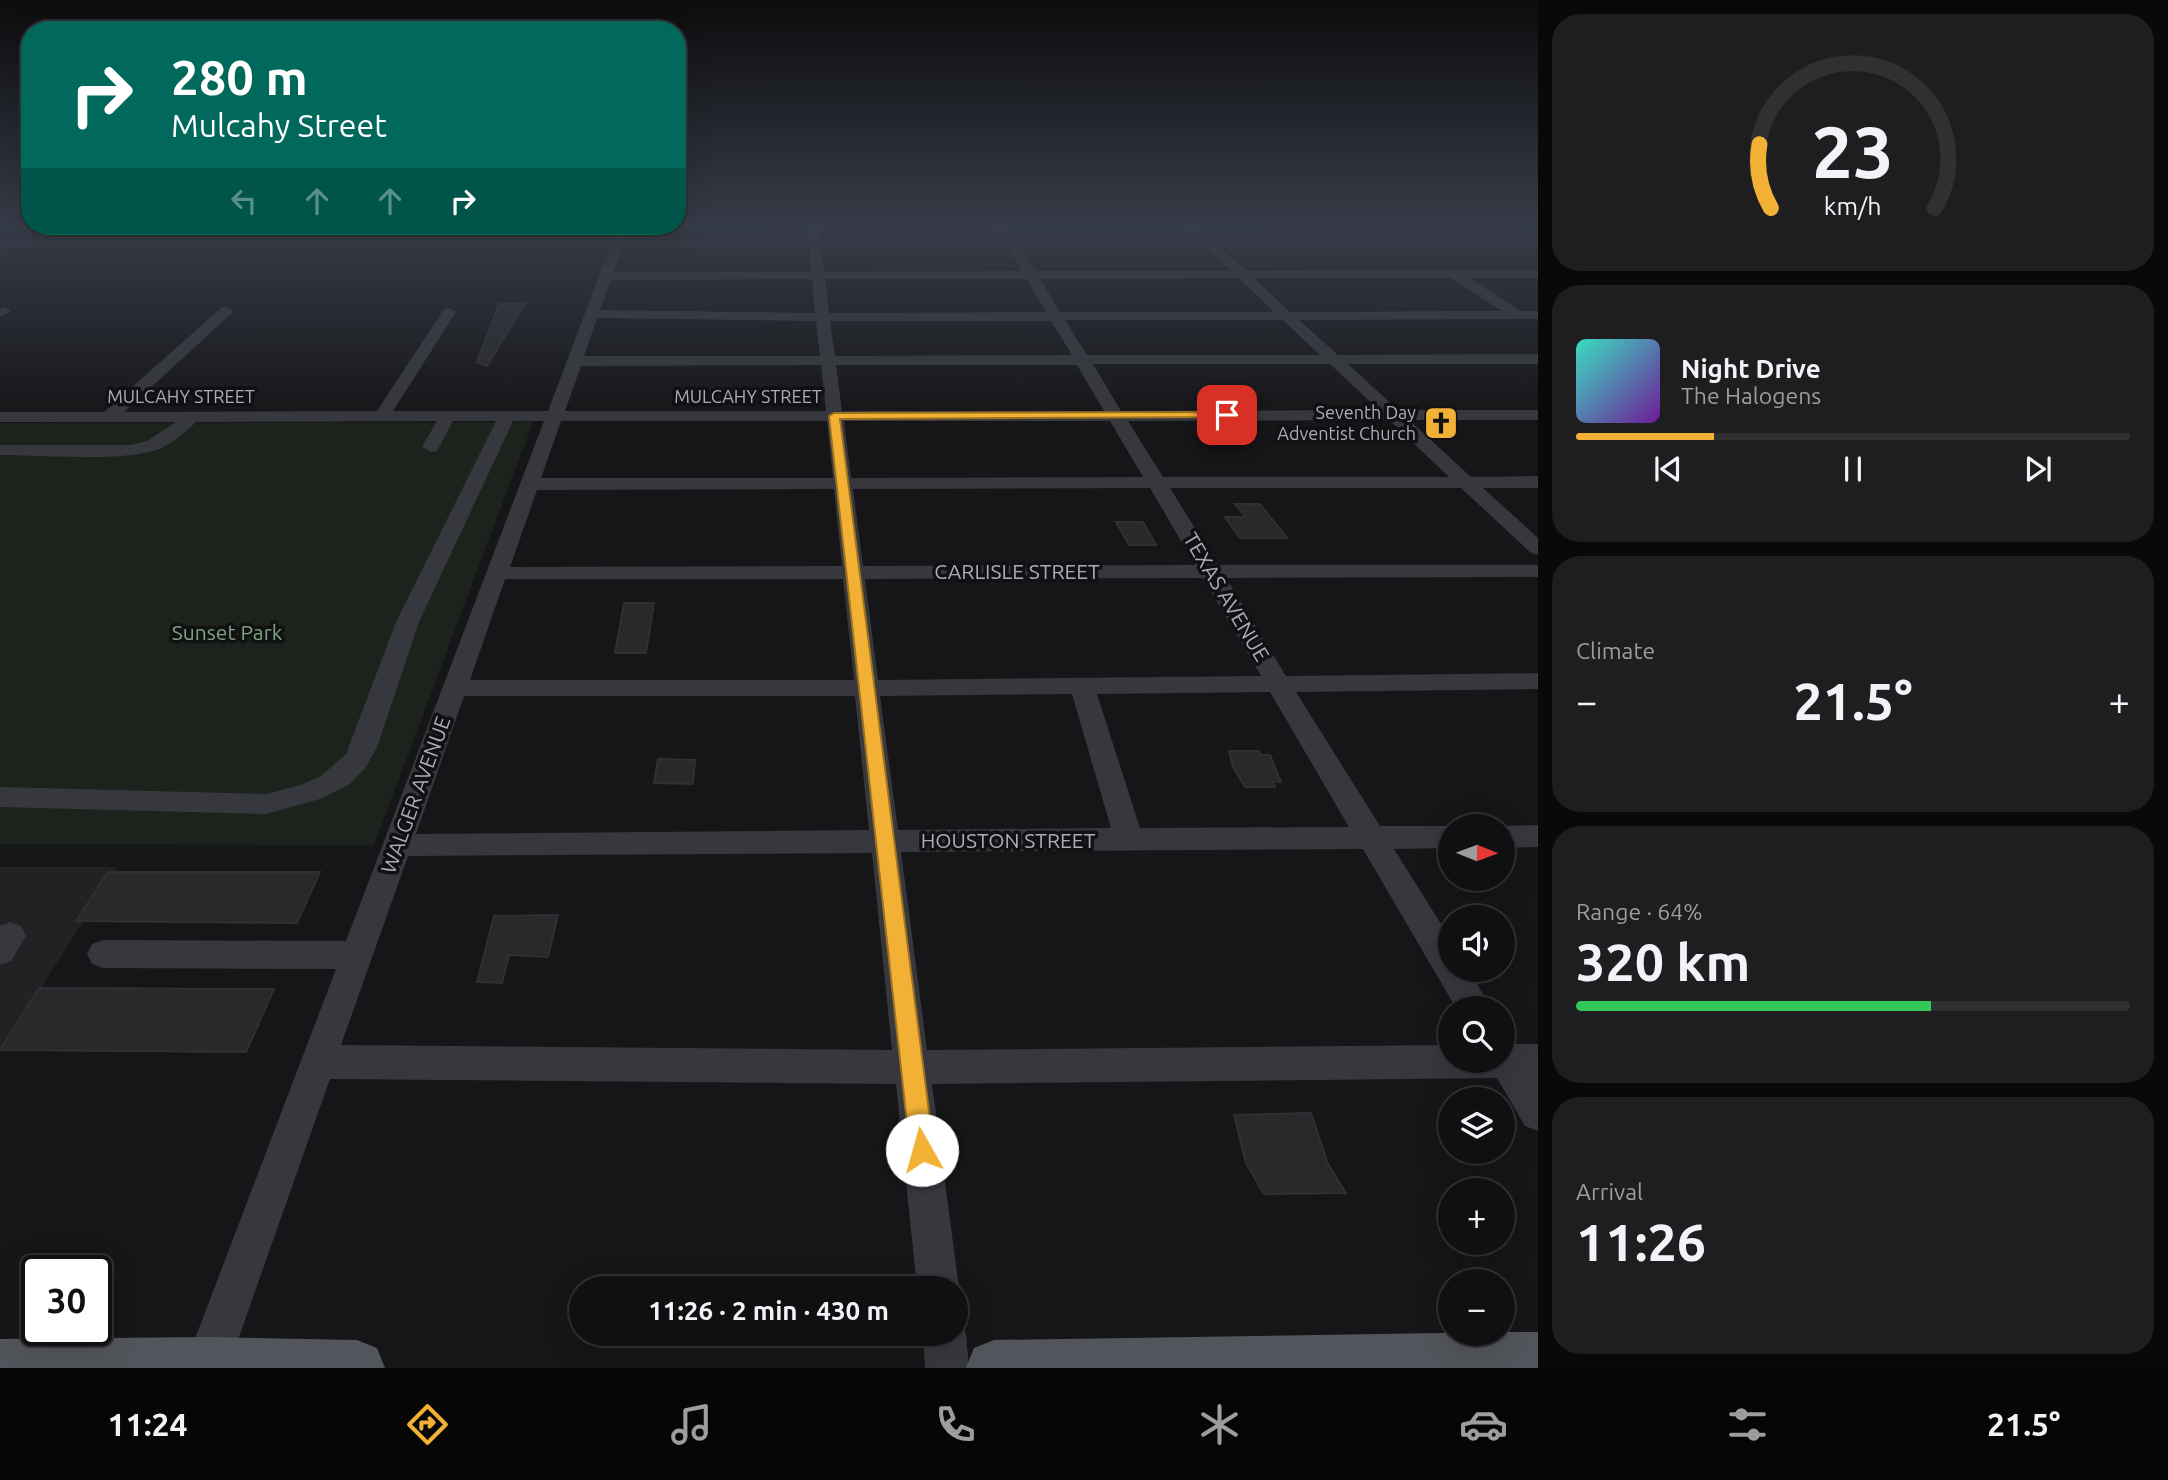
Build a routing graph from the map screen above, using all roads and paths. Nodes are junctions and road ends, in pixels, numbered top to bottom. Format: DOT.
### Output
graph roads {
  1 [pos="601,290"];
  2 [pos="820,290"];
  3 [pos="1040,290"];
  4 [pos="1259,290"];
  5 [pos="1477,290"];
  6 [pos="226,311"];
  7 [pos="449,312"];
  8 [pos="592,314"];
  9 [pos="1538,314"];
  10 [pos="1286,315"];
  11 [pos="1517,315"];
  12 [pos="1055,316"];
  13 [pos="823,317"];
  14 [pos="1538,328"];
  15 [pos="1538,359"];
  16 [pos="1334,360"];
  17 [pos="575,361"];
  18 [pos="828,361"];
  19 [pos="1082,361"];
  20 [pos="1116,415"];
  21 [pos="1394,415"];
  22 [pos="1538,415"];
  23 [pos="382,416"];
  24 [pos="448,416"];
  25 [pos="507,416"];
  26 [pos="555,416"];
  27 [pos="834,416"];
  28 [pos="108,417"];
  29 [pos="191,417"];
  30 [pos="4,421"];
  31 [pos="431,447"];
  32 [pos="0,450"];
  33 [pos="1466,482"];
  34 [pos="1538,482"];
  35 [pos="1156,483"];
  36 [pos="530,484"];
  37 [pos="842,484"];
  38 [pos="1538,549"];
  39 [pos="1538,571"];
  40 [pos="853,572"];
  41 [pos="1210,572"];
  42 [pos="497,573"];
  43 [pos="1538,681"];
  44 [pos="1278,684"];
  45 [pos="1082,686"];
  46 [pos="455,688"];
  47 [pos="867,688"];
  48 [pos="0,797"];
  49 [pos="1538,836"];
  50 [pos="1438,837"];
  51 [pos="1516,837"];
  52 [pos="1371,838"];
  53 [pos="1129,840"];
  54 [pos="885,842"];
  55 [pos="398,845"];
  56 [pos="1438,948"];
  57 [pos="103,954"];
  58 [pos="358,955"];
  59 [pos="1516,1059"];
  60 [pos="319,1062"];
  61 [pos="912,1067"];
  62 [pos="1538,1113"];
  63 [pos="937,1276"];
  64 [pos="944,1346"];
  65 [pos="1538,1360"];
  66 [pos="207,1365"];
  67 [pos="1352,1365"];
  68 [pos="0,1367"];
  69 [pos="1086,1367"];
  70 [pos="357,1368"];
  71 [pos="947,1368"];
  72 [pos="994,1368"];
  1 -- 8 [label="street, WALGER AVENUE"];
  2 -- 13 [label="street"];
  3 -- 12 [label="street, TEXAS AVENUE"];
  4 -- 10 [label="street"];
  5 -- 11 [label="street"];
  6 -- 28 [label="street"];
  7 -- 23 [label="street"];
  8 -- 13 [label="street"];
  8 -- 17 [label="street, WALGER AVENUE"];
  9 -- 11 [label="street"];
  10 -- 11 [label="street"];
  10 -- 12 [label="street"];
  10 -- 16 [label="street"];
  11 -- 14 [label="street"];
  12 -- 13 [label="street"];
  12 -- 19 [label="street, TEXAS AVENUE"];
  13 -- 18 [label="street"];
  15 -- 16 [label="street"];
  16 -- 19 [label="street"];
  16 -- 21 [label="street"];
  17 -- 18 [label="street"];
  17 -- 26 [label="street, WALGER AVENUE"];
  18 -- 19 [label="street"];
  18 -- 27 [label="street"];
  19 -- 20 [label="street, TEXAS AVENUE"];
  20 -- 21 [label="street, MULCAHY STREET"];
  20 -- 27 [label="street, MULCAHY STREET"];
  20 -- 35 [label="street, TEXAS AVENUE"];
  21 -- 22 [label="street, MULCAHY STREET"];
  21 -- 33 [label="street"];
  23 -- 24 [label="street, MULCAHY STREET"];
  23 -- 29 [label="street, MULCAHY STREET"];
  24 -- 25 [label="street, MULCAHY STREET"];
  24 -- 31 [label="street"];
  25 -- 26 [label="street, MULCAHY STREET"];
  25 -- 48 [label="street"];
  26 -- 27 [label="street, MULCAHY STREET"];
  26 -- 36 [label="street, WALGER AVENUE"];
  27 -- 37 [label="street"];
  28 -- 29 [label="street, MULCAHY STREET"];
  28 -- 30 [label="street, MULCAHY STREET"];
  29 -- 32 [label="street"];
  33 -- 34 [label="street"];
  33 -- 35 [label="street"];
  33 -- 38 [label="street"];
  35 -- 37 [label="street"];
  35 -- 41 [label="street, TEXAS AVENUE"];
  36 -- 37 [label="street"];
  36 -- 42 [label="street, WALGER AVENUE"];
  37 -- 40 [label="street"];
  39 -- 41 [label="street, CARLISLE STREET"];
  40 -- 41 [label="street, CARLISLE STREET"];
  40 -- 42 [label="street, CARLISLE STREET"];
  40 -- 47 [label="street"];
  41 -- 44 [label="street, TEXAS AVENUE"];
  42 -- 46 [label="street, WALGER AVENUE"];
  43 -- 44 [label="street"];
  44 -- 45 [label="street"];
  44 -- 52 [label="street, TEXAS AVENUE"];
  45 -- 47 [label="street"];
  45 -- 53 [label="street"];
  46 -- 47 [label="street"];
  46 -- 55 [label="street, WALGER AVENUE"];
  47 -- 54 [label="street"];
  49 -- 51 [label="street"];
  50 -- 52 [label="street, HOUSTON STREET"];
  52 -- 53 [label="street, HOUSTON STREET"];
  52 -- 56 [label="street, TEXAS AVENUE"];
  53 -- 54 [label="street, HOUSTON STREET"];
  54 -- 55 [label="street, HOUSTON STREET"];
  54 -- 61 [label="street"];
  55 -- 58 [label="street, WALGER AVENUE"];
  57 -- 58 [label="street"];
  58 -- 60 [label="street, WALGER AVENUE"];
  59 -- 61 [label="street"];
  59 -- 62 [label="street"];
  60 -- 61 [label="street"];
  60 -- 66 [label="street, WALGER AVENUE"];
  61 -- 63 [label="street"];
  64 -- 71 [label="street"];
  65 -- 67 [label="main road"];
  66 -- 68 [label="main road"];
  66 -- 70 [label="main road"];
  67 -- 69 [label="main road"];
  69 -- 72 [label="main road"];
}
